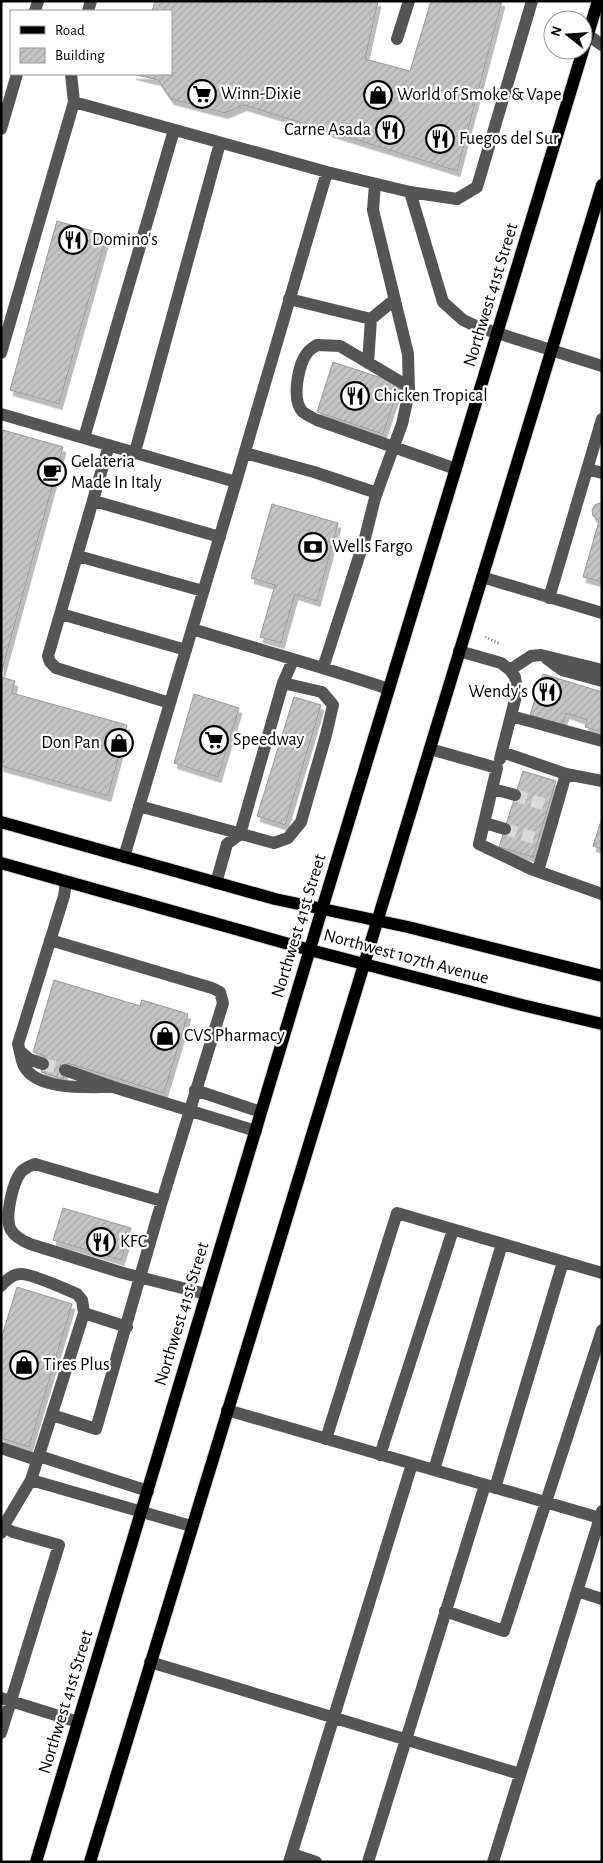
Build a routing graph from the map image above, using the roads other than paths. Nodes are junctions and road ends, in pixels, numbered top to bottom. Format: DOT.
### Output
graph roads {
  1 [pos="409,1"];
  2 [pos="532,1"];
  3 [pos="598,1"];
  4 [pos="593,18"];
  5 [pos="397,40"];
  6 [pos="580,60"];
  7 [pos="17,75"];
  8 [pos="71,75"];
  9 [pos="74,102"];
  10 [pos="1,129"];
  11 [pos="174,130"];
  12 [pos="220,143"];
  13 [pos="327,172"];
  14 [pos="375,184"];
  15 [pos="602,185"];
  16 [pos="410,192"];
  17 [pos="290,299"];
  18 [pos="394,300"];
  19 [pos="371,319"];
  20 [pos="498,334"];
  21 [pos="551,351"];
  22 [pos="1,353"];
  23 [pos="368,362"];
  24 [pos="602,366"];
  25 [pos="409,387"];
  26 [pos="1,414"];
  27 [pos="602,419"];
  28 [pos="84,438"];
  29 [pos="109,445"];
  30 [pos="393,448"];
  31 [pos="134,452"];
  32 [pos="245,453"];
  33 [pos="456,469"];
  34 [pos="587,469"];
  35 [pos="602,473"];
  36 [pos="236,482"];
  37 [pos="377,493"];
  38 [pos="94,501"];
  39 [pos="220,537"];
  40 [pos="78,556"];
  41 [pos="482,577"];
  42 [pos="203,591"];
  43 [pos="548,598"];
  44 [pos="602,613"];
  45 [pos="61,614"];
  46 [pos="192,629"];
  47 [pos="186,650"];
  48 [pos="459,651"];
  49 [pos="541,655"];
  50 [pos="293,660"];
  51 [pos="323,668"];
  52 [pos="510,670"];
  53 [pos="602,670"];
  54 [pos="602,681"];
  55 [pos="283,683"];
  56 [pos="389,689"];
  57 [pos="170,703"];
  58 [pos="510,716"];
  59 [pos="602,741"];
  60 [pos="430,749"];
  61 [pos="502,752"];
  62 [pos="498,768"];
  63 [pos="566,774"];
  64 [pos="602,781"];
  65 [pos="493,789"];
  66 [pos="515,795"];
  67 [pos="138,806"];
  68 [pos="1,822"];
  69 [pos="485,823"];
  70 [pos="504,829"];
  71 [pos="240,834"];
  72 [pos="124,857"];
  73 [pos="1,863"];
  74 [pos="538,871"];
  75 [pos="66,882"];
  76 [pos="216,883"];
  77 [pos="602,894"];
  78 [pos="322,909"];
  79 [pos="377,920"];
  80 [pos="50,940"];
  81 [pos="310,950"];
  82 [pos="364,963"];
  83 [pos="602,976"];
  84 [pos="602,1024"];
  85 [pos="20,1051"];
  86 [pos="43,1064"];
  87 [pos="65,1070"];
  88 [pos="113,1088"];
  89 [pos="195,1090"];
  90 [pos="189,1111"];
  91 [pos="261,1112"];
  92 [pos="256,1131"];
  93 [pos="162,1201"];
  94 [pos="453,1230"];
  95 [pos="502,1244"];
  96 [pos="563,1262"];
  97 [pos="602,1273"];
  98 [pos="141,1278"];
  99 [pos="1,1286"];
  100 [pos="206,1294"];
  101 [pos="84,1313"];
  102 [pos="127,1327"];
  103 [pos="602,1330"];
  104 [pos="227,1410"];
  105 [pos="52,1415"];
  106 [pos="326,1439"];
  107 [pos="1,1448"];
  108 [pos="380,1455"];
  109 [pos="38,1458"];
  110 [pos="412,1464"];
  111 [pos="434,1470"];
  112 [pos="31,1480"];
  113 [pos="490,1486"];
  114 [pos="148,1491"];
  115 [pos="546,1502"];
  116 [pos="142,1511"];
  117 [pos="601,1514"];
  118 [pos="191,1526"];
  119 [pos="2,1529"];
  120 [pos="577,1592"];
  121 [pos="602,1599"];
  122 [pos="445,1612"];
  123 [pos="150,1662"];
  124 [pos="6,1699"];
  125 [pos="334,1717"];
  126 [pos="78,1722"];
  127 [pos="1,1733"];
  128 [pos="405,1739"];
  129 [pos="520,1774"];
  130 [pos="291,1858"];
  131 [pos="36,1862"];
  132 [pos="90,1862"];
  133 [pos="316,1862"];
  134 [pos="368,1862"];
  135 [pos="493,1862"];
  1 -- 5 [label="lane"];
  2 -- 16 [label="lane"];
  3 -- 4 [label="main road, Northwest 41st Street"];
  6 -- 20 [label="main road, Northwest 41st Street"];
  7 -- 10 [label="lane"];
  8 -- 9 [label="lane"];
  9 -- 11 [label="lane"];
  9 -- 22 [label="lane"];
  11 -- 12 [label="lane"];
  11 -- 28 [label="lane"];
  12 -- 13 [label="lane"];
  12 -- 31 [label="lane"];
  13 -- 14 [label="lane"];
  13 -- 17 [label="lane"];
  14 -- 16 [label="lane"];
  14 -- 18 [label="lane"];
  15 -- 21 [label="main road"];
  16 -- 20 [label="lane"];
  17 -- 19 [label="lane"];
  17 -- 32 [label="lane"];
  18 -- 19 [label="lane"];
  18 -- 25 [label="lane"];
  19 -- 23 [label="lane"];
  20 -- 21 [label="lane"];
  20 -- 33 [label="main road, Northwest 41st Street"];
  21 -- 24 [label="lane"];
  21 -- 41 [label="main road"];
  23 -- 25 [label="lane"];
  23 -- 30 [label="lane"];
  25 -- 30 [label="lane"];
  26 -- 28 [label="lane"];
  27 -- 34 [label="lane"];
  28 -- 29 [label="lane"];
  29 -- 31 [label="lane"];
  29 -- 38 [label="lane"];
  30 -- 33 [label="lane"];
  30 -- 37 [label="lane"];
  31 -- 36 [label="lane"];
  32 -- 36 [label="lane"];
  32 -- 37 [label="lane"];
  33 -- 56 [label="main road, Northwest 41st Street"];
  34 -- 35 [label="lane"];
  34 -- 43 [label="lane"];
  36 -- 39 [label="lane"];
  37 -- 51 [label="lane"];
  38 -- 39 [label="lane"];
  38 -- 40 [label="lane"];
  39 -- 42 [label="lane"];
  40 -- 42 [label="lane"];
  40 -- 45 [label="lane"];
  41 -- 43 [label="lane"];
  41 -- 48 [label="main road"];
  42 -- 46 [label="lane"];
  43 -- 44 [label="lane"];
  45 -- 47 [label="lane"];
  45 -- 57 [label="lane"];
  46 -- 47 [label="lane"];
  46 -- 50 [label="lane"];
  47 -- 57 [label="lane"];
  48 -- 52 [label="lane"];
  48 -- 60 [label="main road"];
  49 -- 52 [label="lane"];
  49 -- 53 [label="lane"];
  49 -- 54 [label="lane"];
  50 -- 51 [label="lane"];
  50 -- 55 [label="lane"];
  51 -- 56 [label="lane"];
  52 -- 58 [label="lane"];
  55 -- 71 [label="lane"];
  55 -- 71 [label="lane"];
  56 -- 78 [label="main road, Northwest 41st Street"];
  57 -- 67 [label="lane"];
  58 -- 59 [label="lane"];
  58 -- 61 [label="lane"];
  60 -- 62 [label="lane"];
  60 -- 79 [label="main road"];
  61 -- 62 [label="lane"];
  61 -- 63 [label="lane"];
  62 -- 65 [label="lane"];
  63 -- 64 [label="lane"];
  63 -- 74 [label="lane"];
  65 -- 66 [label="lane"];
  65 -- 69 [label="lane"];
  67 -- 71 [label="lane"];
  67 -- 72 [label="lane"];
  68 -- 72 [label="main road, Northwest 107th Avenue"];
  69 -- 70 [label="lane"];
  69 -- 74 [label="lane"];
  71 -- 76 [label="lane"];
  72 -- 76 [label="main road, Northwest 107th Avenue"];
  73 -- 75 [label="main road, Northwest 107th Avenue"];
  74 -- 77 [label="lane"];
  75 -- 80 [label="lane"];
  75 -- 81 [label="main road, Northwest 107th Avenue"];
  76 -- 78 [label="main road, Northwest 107th Avenue"];
  78 -- 79 [label="main road, Northwest 107th Avenue"];
  78 -- 81 [label="main road, Northwest 41st Street"];
  79 -- 82 [label="main road"];
  79 -- 83 [label="main road, Northwest 107th Avenue"];
  80 -- 85 [label="lane"];
  80 -- 89 [label="lane"];
  81 -- 82 [label="main road, Northwest 107th Avenue"];
  81 -- 91 [label="main road, Northwest 41st Street"];
  82 -- 84 [label="main road, Northwest 107th Avenue"];
  82 -- 104 [label="main road"];
  85 -- 86 [label="lane"];
  85 -- 88 [label="lane"];
  87 -- 88 [label="lane"];
  88 -- 90 [label="lane"];
  89 -- 90 [label="lane"];
  89 -- 91 [label="lane"];
  90 -- 92 [label="lane"];
  90 -- 93 [label="lane"];
  91 -- 92 [label="main road, Northwest 41st Street"];
  92 -- 100 [label="main road, Northwest 41st Street"];
  93 -- 98 [label="lane"];
  93 -- 98 [label="lane"];
  94 -- 95 [label="lane"];
  94 -- 106 [label="lane"];
  94 -- 108 [label="lane"];
  95 -- 96 [label="lane"];
  95 -- 111 [label="lane"];
  96 -- 97 [label="lane"];
  96 -- 113 [label="lane"];
  98 -- 100 [label="lane"];
  98 -- 102 [label="lane"];
  99 -- 101 [label="lane"];
  100 -- 114 [label="main road, Northwest 41st Street"];
  101 -- 102 [label="lane"];
  101 -- 105 [label="lane"];
  102 -- 105 [label="lane"];
  103 -- 115 [label="lane"];
  104 -- 106 [label="lane"];
  104 -- 118 [label="main road"];
  105 -- 109 [label="lane"];
  106 -- 108 [label="lane"];
  107 -- 109 [label="lane"];
  108 -- 110 [label="lane"];
  109 -- 112 [label="lane"];
  109 -- 114 [label="lane"];
  110 -- 111 [label="lane"];
  110 -- 125 [label="lane"];
  111 -- 113 [label="lane"];
  112 -- 116 [label="lane"];
  112 -- 119 [label="lane"];
  113 -- 115 [label="lane"];
  113 -- 122 [label="lane"];
  114 -- 116 [label="main road, Northwest 41st Street"];
  115 -- 117 [label="lane"];
  115 -- 122 [label="lane"];
  116 -- 118 [label="lane"];
  116 -- 126 [label="main road, Northwest 41st Street"];
  117 -- 120 [label="lane"];
  118 -- 123 [label="main road"];
  119 -- 124 [label="lane"];
  120 -- 121 [label="lane"];
  120 -- 129 [label="lane"];
  122 -- 128 [label="lane"];
  123 -- 125 [label="lane"];
  123 -- 132 [label="main road"];
  124 -- 126 [label="lane"];
  124 -- 127 [label="lane"];
  125 -- 128 [label="lane"];
  125 -- 130 [label="lane"];
  126 -- 131 [label="main road, Northwest 41st Street"];
  128 -- 129 [label="lane"];
  128 -- 134 [label="lane"];
  129 -- 135 [label="lane"];
  130 -- 133 [label="lane"];
}
